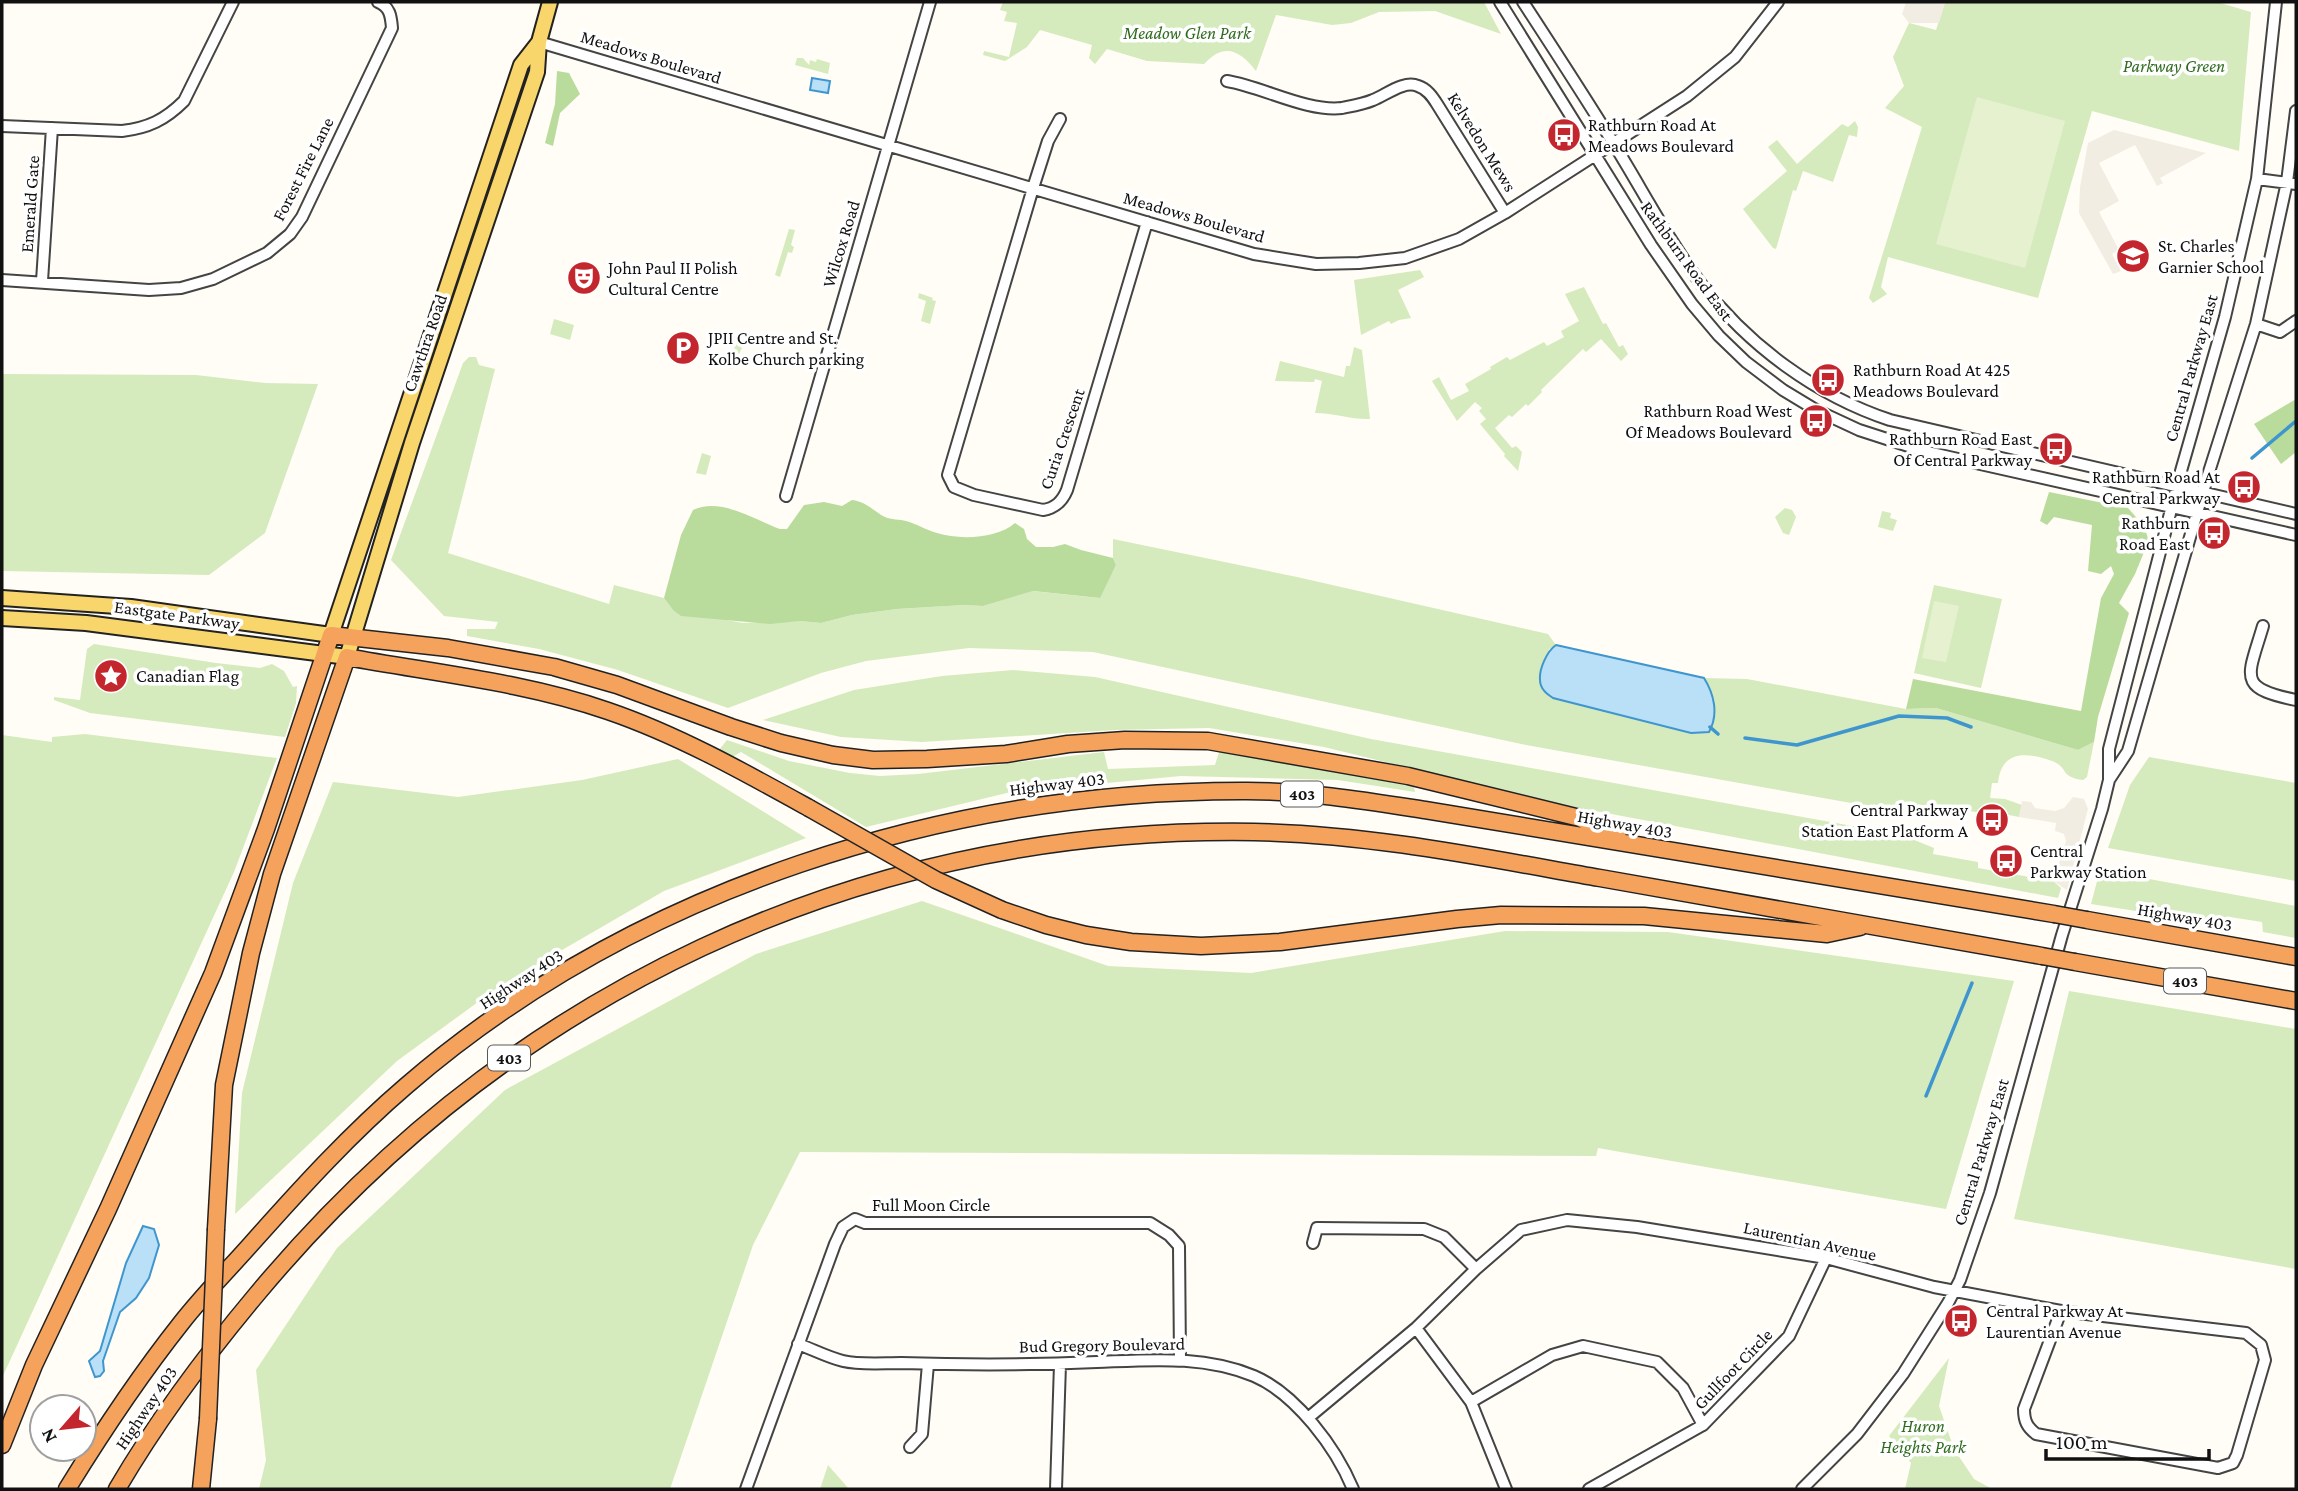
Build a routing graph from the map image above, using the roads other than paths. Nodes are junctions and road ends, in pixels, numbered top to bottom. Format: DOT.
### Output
graph roads {
  1 [pos="233,2"];
  2 [pos="378,2"];
  3 [pos="550,2"];
  4 [pos="929,2"];
  5 [pos="1500,2"];
  6 [pos="1523,2"];
  7 [pos="1778,2"];
  8 [pos="2276,2"];
  9 [pos="539,42"];
  10 [pos="1227,81"];
  11 [pos="2296,111"];
  12 [pos="1059,119"];
  13 [pos="2,126"];
  14 [pos="52,128"];
  15 [pos="1614,144"];
  16 [pos="888,146"];
  17 [pos="1595,156"];
  18 [pos="2257,179"];
  19 [pos="2292,183"];
  20 [pos="1033,188"];
  21 [pos="1506,213"];
  22 [pos="1147,222"];
  23 [pos="2,280"];
  24 [pos="43,281"];
  25 [pos="2296,321"];
  26 [pos="2256,324"];
  27 [pos="2177,486"];
  28 [pos="2203,492"];
  29 [pos="786,496"];
  30 [pos="2172,507"];
  31 [pos="2197,512"];
  32 [pos="2296,514"];
  33 [pos="2296,535"];
  34 [pos="2,598"];
  35 [pos="2,618"];
  36 [pos="2263,626"];
  37 [pos="331,635"];
  38 [pos="354,637"];
  39 [pos="324,655"];
  40 [pos="347,657"];
  41 [pos="2296,700"];
  42 [pos="2109,780"];
  43 [pos="1633,845"];
  44 [pos="1870,925"];
  45 [pos="2296,957"];
  46 [pos="2296,1001"];
  47 [pos="1313,1243"];
  48 [pos="1826,1258"];
  49 [pos="1476,1269"];
  50 [pos="1954,1291"];
  51 [pos="2061,1311"];
  52 [pos="1416,1328"];
  53 [pos="798,1344"];
  54 [pos="1180,1359"];
  55 [pos="928,1364"];
  56 [pos="1060,1364"];
  57 [pos="34,1365"];
  58 [pos="1471,1402"];
  59 [pos="1308,1418"];
  60 [pos="2,1422"];
  61 [pos="1703,1425"];
  62 [pos="2,1445"];
  63 [pos="910,1447"];
  64 [pos="67,1489"];
  65 [pos="117,1489"];
  66 [pos="201,1489"];
  67 [pos="746,1489"];
  68 [pos="1056,1489"];
  69 [pos="1353,1489"];
  70 [pos="1506,1489"];
  71 [pos="1589,1489"];
  72 [pos="1802,1489"];
  1 -- 14 [label="street"];
  2 -- 24 [label="street, Forest Fire Lane"];
  3 -- 9 [label="main road, Cawthra Road"];
  4 -- 16 [label="street, Wilcox Road"];
  5 -- 17 [label="street, Rathburn Road East"];
  6 -- 15 [label="street, Rathburn Road East"];
  7 -- 15 [label="street, Meadows Boulevard"];
  8 -- 18 [label="street, Central Parkway East"];
  9 -- 16 [label="street, Meadows Boulevard"];
  9 -- 37 [label="main road, Cawthra Road"];
  9 -- 38 [label="main road, Cawthra Road"];
  10 -- 21 [label="street, Kelvedon Mews"];
  11 -- 19 [label="street, Central Parkway East"];
  12 -- 20 [label="street, Curia Crescent"];
  13 -- 14 [label="street"];
  14 -- 24 [label="street, Emerald Gate"];
  15 -- 17 [label="street, Meadows Boulevard"];
  15 -- 27 [label="street, Rathburn Road East"];
  16 -- 20 [label="street, Meadows Boulevard"];
  16 -- 29 [label="street, Wilcox Road"];
  17 -- 21 [label="street, Meadows Boulevard"];
  17 -- 30 [label="street, Rathburn Road East"];
  18 -- 19 [label="street"];
  18 -- 27 [label="street, Central Parkway East"];
  19 -- 26 [label="street, Central Parkway East"];
  20 -- 22 [label="street, Meadows Boulevard"];
  20 -- 22 [label="street, Curia Crescent"];
  21 -- 22 [label="street, Meadows Boulevard"];
  23 -- 24 [label="street, Forest Fire Lane"];
  25 -- 26 [label="street"];
  26 -- 28 [label="street, Central Parkway East"];
  27 -- 28 [label="street, Rathburn Road East"];
  27 -- 30 [label="street, Central Parkway East"];
  28 -- 31 [label="street, Central Parkway East"];
  28 -- 32 [label="street, Rathburn Road East"];
  30 -- 31 [label="street, Rathburn Road East"];
  30 -- 42 [label="street, Central Parkway East"];
  31 -- 33 [label="street, Rathburn Road East"];
  31 -- 42 [label="street, Central Parkway East"];
  34 -- 37 [label="main road, Eastgate Parkway"];
  35 -- 39 [label="main road, Eastgate Parkway"];
  36 -- 41 [label="street"];
  37 -- 38 [label="highway"];
  37 -- 39 [label="highway"];
  38 -- 40 [label="main road, Cawthra Road"];
  38 -- 43 [label="highway"];
  39 -- 40 [label="main road, Eastgate Parkway"];
  39 -- 57 [label="highway"];
  40 -- 44 [label="highway, bridge"];
  40 -- 66 [label="highway, bridge"];
  42 -- 50 [label="street, Central Parkway East"];
  43 -- 45 [label="highway, Highway 403 / 403, bridge"];
  43 -- 64 [label="highway, Highway 403 / 403"];
  44 -- 46 [label="highway, Highway 403 / 403, bridge"];
  44 -- 65 [label="highway, Highway 403 / 403"];
  47 -- 49 [label="street"];
  48 -- 49 [label="street, Laurentian Avenue"];
  48 -- 50 [label="street, Laurentian Avenue"];
  48 -- 61 [label="street, Gullfoot Circle"];
  49 -- 52 [label="street, Laurentian Avenue"];
  50 -- 51 [label="street, Laurentian Avenue"];
  50 -- 72 [label="street, Central Parkway East"];
  51 -- 51 [label="street, Laurentian Avenue"];
  52 -- 58 [label="street"];
  52 -- 59 [label="street, Laurentian Avenue"];
  53 -- 54 [label="street, Full Moon Circle"];
  53 -- 55 [label="street, Bud Gregory Boulevard"];
  53 -- 67 [label="street, Full Moon Circle"];
  54 -- 56 [label="street, Bud Gregory Boulevard"];
  54 -- 59 [label="street, Bud Gregory Boulevard"];
  55 -- 56 [label="street, Bud Gregory Boulevard"];
  55 -- 63 [label="street"];
  56 -- 68 [label="street"];
  57 -- 60 [label="highway"];
  57 -- 62 [label="highway"];
  58 -- 61 [label="street"];
  58 -- 70 [label="street"];
  59 -- 69 [label="street, Bud Gregory Boulevard"];
  61 -- 71 [label="street, Gullfoot Circle"];
}
